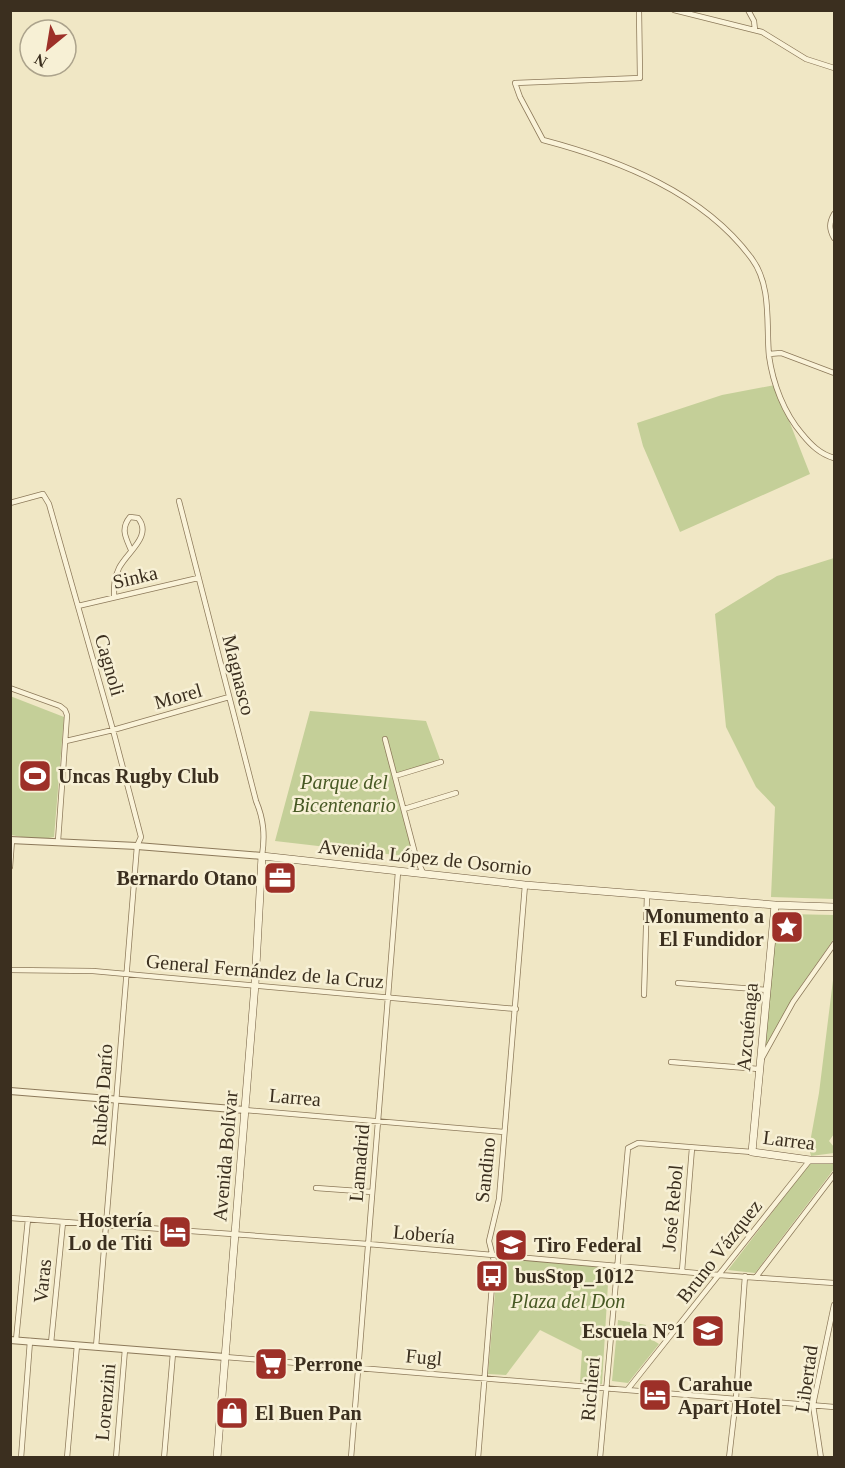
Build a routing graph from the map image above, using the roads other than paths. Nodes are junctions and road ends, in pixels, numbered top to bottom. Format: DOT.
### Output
graph roads {
  1 [pos="639,10"];
  2 [pos="674,10"];
  3 [pos="748,10"];
  4 [pos="755,30"];
  5 [pos="834,68"];
  6 [pos="834,214"];
  7 [pos="834,238"];
  8 [pos="769,354"];
  9 [pos="834,373"];
  10 [pos="834,458"];
  11 [pos="179,501"];
  12 [pos="10,503"];
  13 [pos="131,550"];
  14 [pos="198,578"];
  15 [pos="114,597"];
  16 [pos="78,606"];
  17 [pos="10,688"];
  18 [pos="229,697"];
  19 [pos="113,730"];
  20 [pos="385,739"];
  21 [pos="66,741"];
  22 [pos="441,762"];
  23 [pos="395,776"];
  24 [pos="456,793"];
  25 [pos="404,809"];
  26 [pos="11,840"];
  27 [pos="58,841"];
  28 [pos="137,846"];
  29 [pos="262,856"];
  30 [pos="10,867"];
  31 [pos="398,872"];
  32 [pos="423,873"];
  33 [pos="525,885"];
  34 [pos="647,895"];
  35 [pos="775,905"];
  36 [pos="834,906"];
  37 [pos="834,944"];
  38 [pos="10,970"];
  39 [pos="126,974"];
  40 [pos="678,983"];
  41 [pos="255,984"];
  42 [pos="766,990"];
  43 [pos="644,995"];
  44 [pos="388,997"];
  45 [pos="516,1009"];
  46 [pos="671,1062"];
  47 [pos="759,1065"];
  48 [pos="10,1091"];
  49 [pos="117,1100"];
  50 [pos="245,1110"];
  51 [pos="378,1121"];
  52 [pos="504,1132"];
  53 [pos="632,1145"];
  54 [pos="692,1148"];
  55 [pos="752,1152"];
  56 [pos="810,1160"];
  57 [pos="834,1160"];
  58 [pos="834,1175"];
  59 [pos="316,1188"];
  60 [pos="372,1192"];
  61 [pos="10,1218"];
  62 [pos="28,1219"];
  63 [pos="63,1222"];
  64 [pos="107,1225"];
  65 [pos="235,1235"];
  66 [pos="368,1244"];
  67 [pos="493,1254"];
  68 [pos="617,1265"];
  69 [pos="682,1271"];
  70 [pos="719,1275"];
  71 [pos="745,1276"];
  72 [pos="756,1277"];
  73 [pos="834,1283"];
  74 [pos="834,1305"];
  75 [pos="13,1340"];
  76 [pos="30,1341"];
  77 [pos="51,1343"];
  78 [pos="77,1345"];
  79 [pos="96,1347"];
  80 [pos="125,1349"];
  81 [pos="173,1353"];
  82 [pos="225,1357"];
  83 [pos="358,1368"];
  84 [pos="485,1378"];
  85 [pos="605,1388"];
  86 [pos="628,1389"];
  87 [pos="736,1398"];
  88 [pos="813,1406"];
  89 [pos="834,1407"];
  90 [pos="21,1458"];
  91 [pos="67,1458"];
  92 [pos="116,1458"];
  93 [pos="164,1458"];
  94 [pos="217,1458"];
  95 [pos="351,1458"];
  96 [pos="478,1458"];
  97 [pos="600,1458"];
  98 [pos="729,1458"];
  99 [pos="821,1458"];
  1 -- 8 [label="street"];
  2 -- 4 [label="street"];
  3 -- 4 [label="street"];
  4 -- 5 [label="street"];
  6 -- 7 [label="street"];
  8 -- 9 [label="street"];
  8 -- 10 [label="street"];
  11 -- 14 [label="street, Magnasco"];
  12 -- 16 [label="street, Cagnoli"];
  13 -- 13 [label="street"];
  13 -- 15 [label="street"];
  14 -- 15 [label="street, Sinka"];
  14 -- 18 [label="street, Magnasco"];
  15 -- 16 [label="street, Sinka"];
  16 -- 19 [label="street, Cagnoli"];
  17 -- 21 [label="street"];
  18 -- 19 [label="street, Morel"];
  18 -- 29 [label="street, Magnasco"];
  19 -- 21 [label="street, Morel"];
  19 -- 28 [label="street, Cagnoli"];
  20 -- 23 [label="street"];
  21 -- 27 [label="street"];
  22 -- 23 [label="street"];
  23 -- 25 [label="street"];
  24 -- 25 [label="street"];
  25 -- 32 [label="street"];
  26 -- 27 [label="street, Avenida López de Osornio"];
  26 -- 30 [label="street"];
  27 -- 28 [label="street, Avenida López de Osornio"];
  28 -- 29 [label="street, Avenida López de Osornio"];
  28 -- 39 [label="street, Rubén Darío"];
  29 -- 31 [label="main road, Avenida López de Osornio"];
  29 -- 41 [label="main road, Avenida Bolívar"];
  31 -- 32 [label="main road, Avenida López de Osornio"];
  31 -- 44 [label="street, Lamadrid"];
  32 -- 33 [label="main road, Avenida López de Osornio"];
  33 -- 34 [label="main road, Avenida López de Osornio"];
  33 -- 45 [label="street, Sandino"];
  34 -- 35 [label="main road, Avenida López de Osornio"];
  34 -- 43 [label="street"];
  35 -- 36 [label="main road, Avenida López de Osornio"];
  35 -- 42 [label="main road, Azcuénaga"];
  37 -- 47 [label="street"];
  38 -- 39 [label="street, General Fernández de la Cruz"];
  39 -- 41 [label="street, General Fernández de la Cruz"];
  39 -- 49 [label="street, Rubén Darío"];
  40 -- 42 [label="street"];
  41 -- 44 [label="street, General Fernández de la Cruz"];
  41 -- 50 [label="main road, Avenida Bolívar"];
  42 -- 47 [label="main road, Azcuénaga"];
  44 -- 45 [label="street, General Fernández de la Cruz"];
  44 -- 51 [label="street, Lamadrid"];
  45 -- 52 [label="street, Sandino"];
  46 -- 47 [label="street"];
  47 -- 55 [label="main road, Azcuénaga"];
  48 -- 49 [label="street, Larrea"];
  49 -- 50 [label="street, Larrea"];
  49 -- 64 [label="street, Rubén Darío"];
  50 -- 51 [label="street, Larrea"];
  50 -- 65 [label="main road, Avenida Bolívar"];
  51 -- 52 [label="street, Larrea"];
  51 -- 60 [label="street, Lamadrid"];
  52 -- 67 [label="street, Sandino"];
  53 -- 54 [label="street, Larrea"];
  53 -- 68 [label="street, Richieri"];
  54 -- 55 [label="street, Larrea"];
  54 -- 69 [label="street, José Rebol"];
  55 -- 56 [label="main road, Larrea"];
  56 -- 57 [label="main road, Larrea"];
  56 -- 70 [label="street, Bruno Vázquez"];
  58 -- 72 [label="street"];
  59 -- 60 [label="street"];
  60 -- 66 [label="street, Lamadrid"];
  61 -- 62 [label="street, Lobería"];
  62 -- 63 [label="street, Lobería"];
  62 -- 75 [label="street"];
  63 -- 64 [label="street, Lobería"];
  63 -- 77 [label="street, Varas"];
  64 -- 65 [label="street, Lobería"];
  64 -- 79 [label="street, Rubén Darío"];
  65 -- 66 [label="street, Lobería"];
  65 -- 82 [label="main road, Avenida Bolívar"];
  66 -- 67 [label="street, Lobería"];
  66 -- 83 [label="street, Lamadrid"];
  67 -- 68 [label="street, Lobería"];
  67 -- 84 [label="street, Sandino"];
  68 -- 69 [label="street, Lobería"];
  68 -- 85 [label="street, Richieri"];
  69 -- 70 [label="street, Lobería"];
  70 -- 71 [label="street, Lobería"];
  70 -- 86 [label="street, Bruno Vázquez"];
  71 -- 72 [label="street, Lobería"];
  71 -- 87 [label="street"];
  72 -- 73 [label="street, Lobería"];
  74 -- 88 [label="street, Libertad"];
  75 -- 76 [label="street, Fugl"];
  76 -- 77 [label="street, Fugl"];
  76 -- 90 [label="street"];
  77 -- 78 [label="street, Fugl"];
  78 -- 79 [label="street, Fugl"];
  78 -- 91 [label="street"];
  79 -- 80 [label="street, Fugl"];
  80 -- 81 [label="street, Fugl"];
  80 -- 92 [label="street, Lorenzini"];
  81 -- 82 [label="street, Fugl"];
  81 -- 93 [label="street"];
  82 -- 83 [label="street, Fugl"];
  82 -- 94 [label="main road, Avenida Bolívar"];
  83 -- 84 [label="street, Fugl"];
  83 -- 95 [label="street, Lamadrid"];
  84 -- 85 [label="street, Fugl"];
  84 -- 96 [label="street, Sandino"];
  85 -- 86 [label="street, Fugl"];
  85 -- 97 [label="street, Richieri"];
  86 -- 87 [label="street, Fugl"];
  87 -- 88 [label="street, Fugl"];
  87 -- 98 [label="street"];
  88 -- 89 [label="street, Fugl"];
  88 -- 99 [label="street, Libertad"];
}
